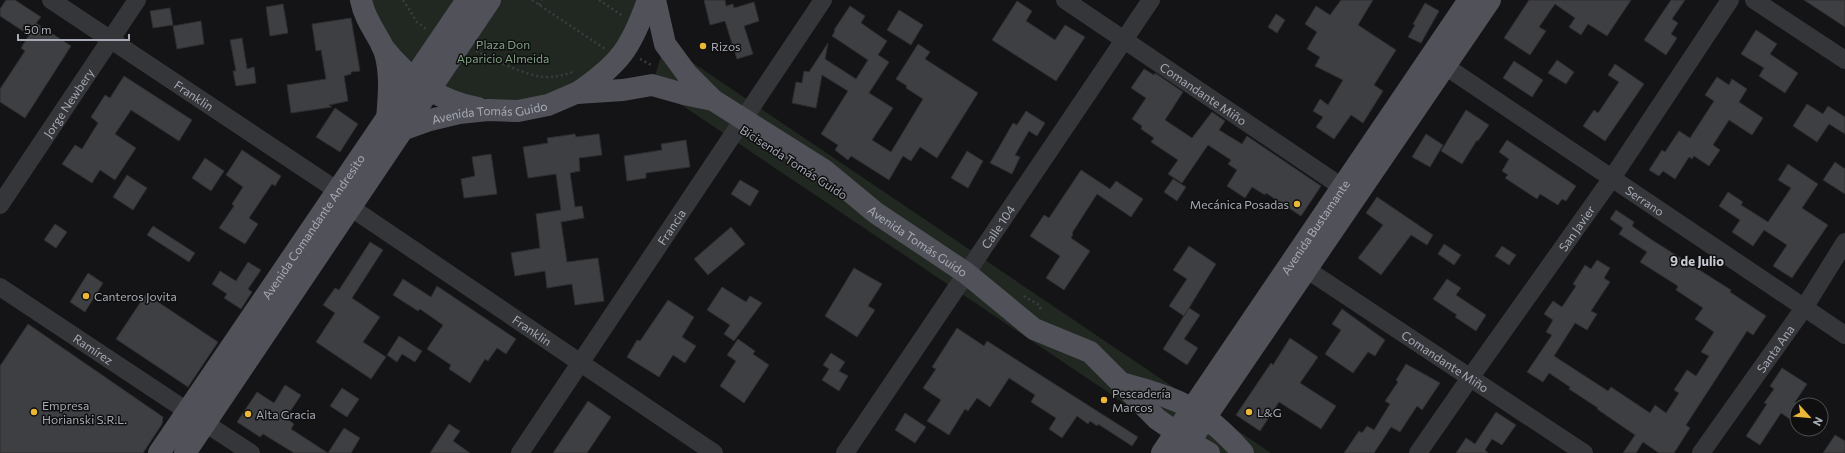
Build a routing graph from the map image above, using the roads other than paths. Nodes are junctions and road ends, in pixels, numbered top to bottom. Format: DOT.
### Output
graph roads {
  1 [pos="51,0"];
  2 [pos="137,0"];
  3 [pos="361,0"];
  4 [pos="467,0"];
  5 [pos="490,0"];
  6 [pos="648,0"];
  7 [pos="655,0"];
  8 [pos="823,0"];
  9 [pos="1065,0"];
  10 [pos="1151,0"];
  11 [pos="1469,0"];
  12 [pos="1490,0"];
  13 [pos="1730,0"];
  14 [pos="1754,0"];
  15 [pos="111,40"];
  16 [pos="451,40"];
  17 [pos="1124,40"];
  18 [pos="382,46"];
  19 [pos="1845,60"];
  20 [pos="1445,66"];
  21 [pos="575,83"];
  22 [pos="421,85"];
  23 [pos="713,100"];
  24 [pos="488,110"];
  25 [pos="744,118"];
  26 [pos="394,125"];
  27 [pos="1612,178"];
  28 [pos="1342,187"];
  29 [pos="344,199"];
  30 [pos="0,205"];
  31 [pos="1845,242"];
  32 [pos="1306,269"];
  33 [pos="966,273"];
  34 [pos="0,287"];
  35 [pos="1804,308"];
  36 [pos="1845,335"];
  37 [pos="580,362"];
  38 [pos="1470,378"];
  39 [pos="1119,382"];
  40 [pos="187,411"];
  41 [pos="1198,413"];
  42 [pos="205,423"];
  43 [pos="1183,442"];
  44 [pos="159,453"];
  45 [pos="185,453"];
  46 [pos="251,453"];
  47 [pos="520,453"];
  48 [pos="714,453"];
  49 [pos="845,453"];
  50 [pos="1162,453"];
  51 [pos="1209,453"];
  52 [pos="1243,453"];
  53 [pos="1418,453"];
  54 [pos="1584,453"];
  55 [pos="1701,453"];
  1 -- 15 [label="street, Franklin"];
  2 -- 15 [label="street, Jorge Newbery"];
  3 -- 18 [label="main road"];
  4 -- 16 [label="main road, Avenida Comandante Andresito"];
  5 -- 16 [label="main road, Avenida Comandante Andresito"];
  6 -- 21 [label="main road, Avenida Tomás Guido"];
  7 -- 23 [label="main road, Avenida Tomás Guido"];
  8 -- 25 [label="street, Francia"];
  9 -- 17 [label="street, Comandante Miño"];
  10 -- 17 [label="street, Calle 104"];
  11 -- 28 [label="main road, Avenida Bustamante"];
  12 -- 20 [label="main road, Avenida Bustamante"];
  13 -- 27 [label="street, San Javier"];
  14 -- 19 [label="street"];
  15 -- 29 [label="street, Franklin"];
  15 -- 30 [label="street, Jorge Newbery"];
  16 -- 22 [label="main road, Avenida Comandante Andresito"];
  17 -- 28 [label="street, Comandante Miño"];
  17 -- 33 [label="street, Calle 104"];
  18 -- 22 [label="main road"];
  18 -- 26 [label="main road"];
  20 -- 27 [label="street, Serrano"];
  20 -- 32 [label="main road, Avenida Bustamante"];
  21 -- 23 [label="main road, Avenida Tomás Guido"];
  21 -- 24 [label="main road, Avenida Tomás Guido"];
  22 -- 24 [label="main road"];
  22 -- 26 [label="main road, Avenida Comandante Andresito"];
  23 -- 25 [label="main road, Avenida Tomás Guido"];
  24 -- 26 [label="main road, Avenida Tomás Guido"];
  25 -- 33 [label="main road, Avenida Tomás Guido"];
  25 -- 37 [label="street, Francia"];
  26 -- 29 [label="main road, Avenida Comandante Andresito"];
  27 -- 35 [label="street, Serrano"];
  27 -- 38 [label="street, San Javier"];
  28 -- 41 [label="main road, Avenida Bustamante"];
  29 -- 37 [label="street, Franklin"];
  29 -- 40 [label="main road, Avenida Comandante Andresito"];
  29 -- 42 [label="main road, Avenida Comandante Andresito"];
  31 -- 35 [label="street, Santa Ana"];
  32 -- 38 [label="street, Comandante Miño"];
  32 -- 41 [label="main road, Avenida Bustamante"];
  33 -- 39 [label="main road, Avenida Tomás Guido"];
  33 -- 49 [label="street, Calle 104"];
  34 -- 40 [label="street, Ramírez"];
  35 -- 36 [label="street, Serrano"];
  35 -- 55 [label="street, Santa Ana"];
  37 -- 47 [label="street, Francia"];
  37 -- 48 [label="street, Franklin"];
  38 -- 53 [label="street, San Javier"];
  38 -- 54 [label="street, Comandante Miño"];
  39 -- 41 [label="main road, Avenida Tomás Guido"];
  39 -- 43 [label="main road, Avenida Tomás Guido"];
  40 -- 44 [label="main road, Avenida Comandante Andresito"];
  41 -- 43 [label="main road, Avenida Bustamante"];
  41 -- 52 [label="main road, Avenida Tomás Guido"];
  42 -- 45 [label="main road, Avenida Comandante Andresito"];
  42 -- 46 [label="street"];
  43 -- 50 [label="main road, Avenida Bustamante"];
  43 -- 51 [label="main road, Avenida Tomás Guido"];
}
